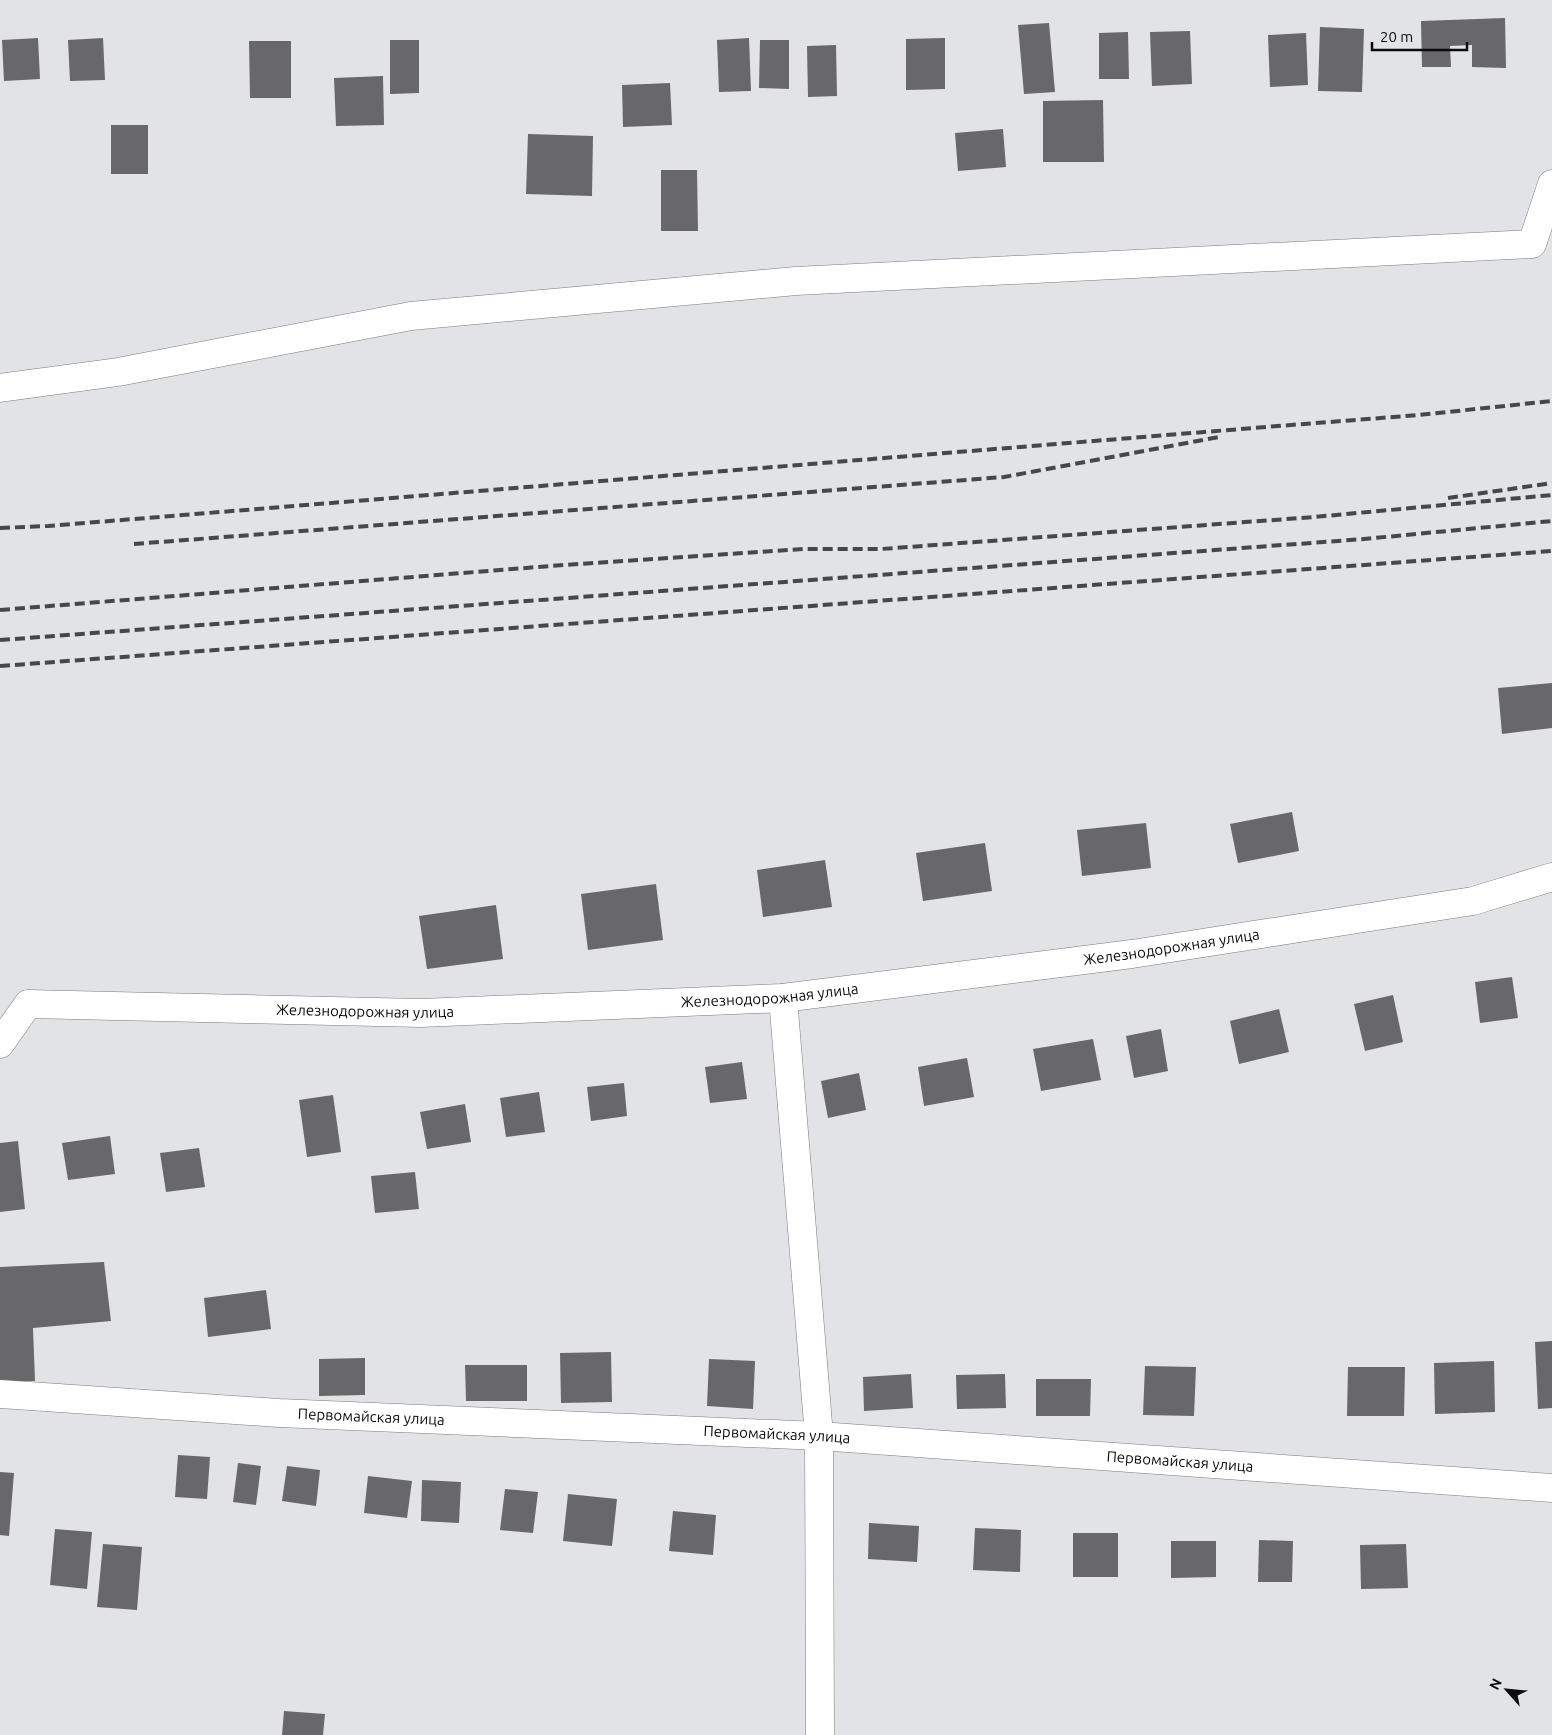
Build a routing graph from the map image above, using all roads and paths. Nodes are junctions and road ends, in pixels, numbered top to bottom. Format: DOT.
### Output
graph roads {
  1 [pos="1552,184"];
  2 [pos="0,388"];
  3 [pos="1552,877"];
  4 [pos="783,998"];
  5 [pos="0,1044"];
  6 [pos="797,1327"];
  7 [pos="0,1394"];
  8 [pos="819,1436"];
  9 [pos="1552,1488"];
  10 [pos="820,1735"];
  1 -- 2 [label="street"];
  3 -- 4 [label="street, Железнодорожная улица"];
  4 -- 5 [label="street, Железнодорожная улица"];
  4 -- 8 [label="street"];
  6 -- 8 [label="street"];
  7 -- 8 [label="street, Первомайская улица"];
  8 -- 9 [label="street, Первомайская улица"];
  8 -- 10 [label="street"];
}
